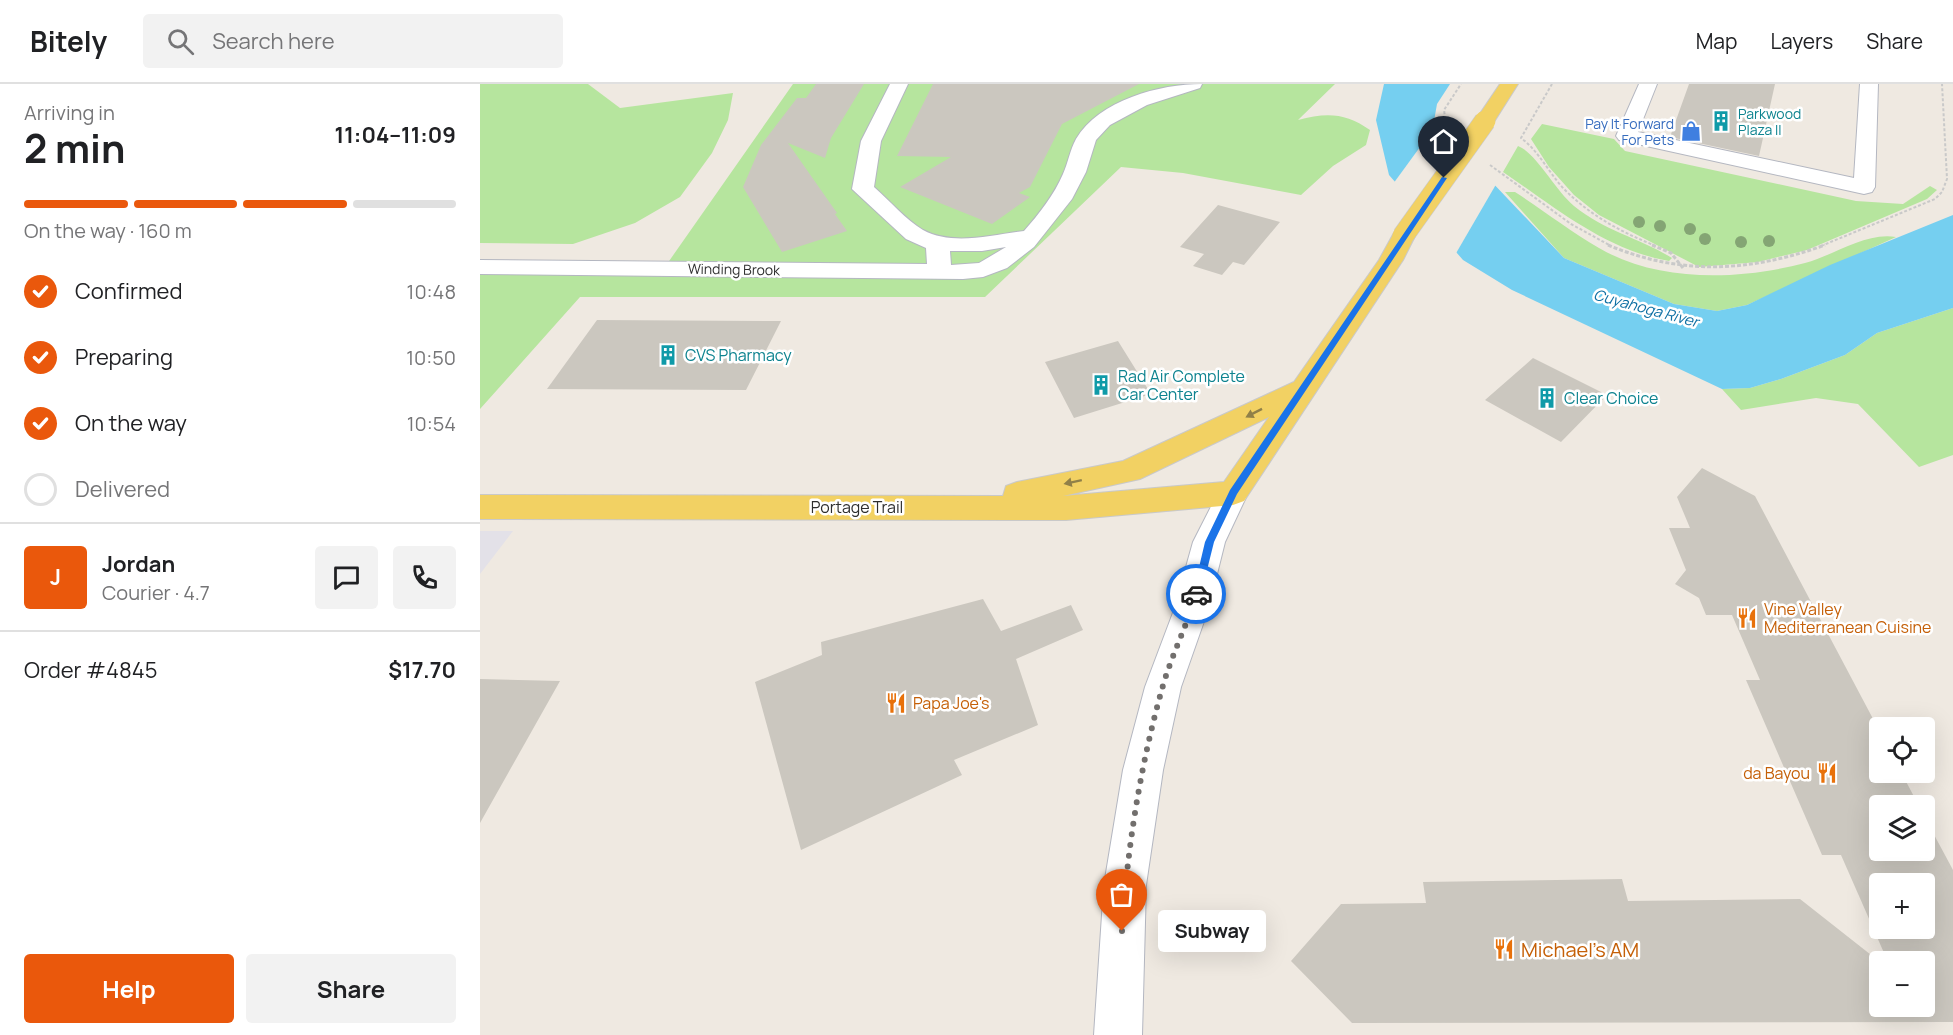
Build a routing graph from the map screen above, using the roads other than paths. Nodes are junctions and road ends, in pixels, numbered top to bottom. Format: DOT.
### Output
graph roads {
  1 [pos="899,84"];
  2 [pos="1193,84"];
  3 [pos="1509,84"];
  4 [pos="1648,84"];
  5 [pos="1869,84"];
  6 [pos="1170,87"];
  7 [pos="1028,237"];
  8 [pos="938,244"];
  9 [pos="480,267"];
  10 [pos="939,271"];
  11 [pos="1306,387"];
  12 [pos="1233,492"];
  13 [pos="480,507"];
  14 [pos="949,508"];
  15 [pos="1118,1035"];
  1 -- 8 [label="street"];
  2 -- 6 [label="street"];
  3 -- 11 [label="main road, bridge"];
  4 -- 5 [label="street"];
  6 -- 7 [label="street"];
  7 -- 8 [label="street"];
  7 -- 10 [label="street, Winding Brook"];
  8 -- 10 [label="street"];
  9 -- 10 [label="street, Winding Brook"];
  11 -- 12 [label="main road"];
  11 -- 14 [label="main road, one-way"];
  12 -- 14 [label="main road, Portage Trail"];
  12 -- 15 [label="street"];
  13 -- 14 [label="main road, Portage Trail"];
}
